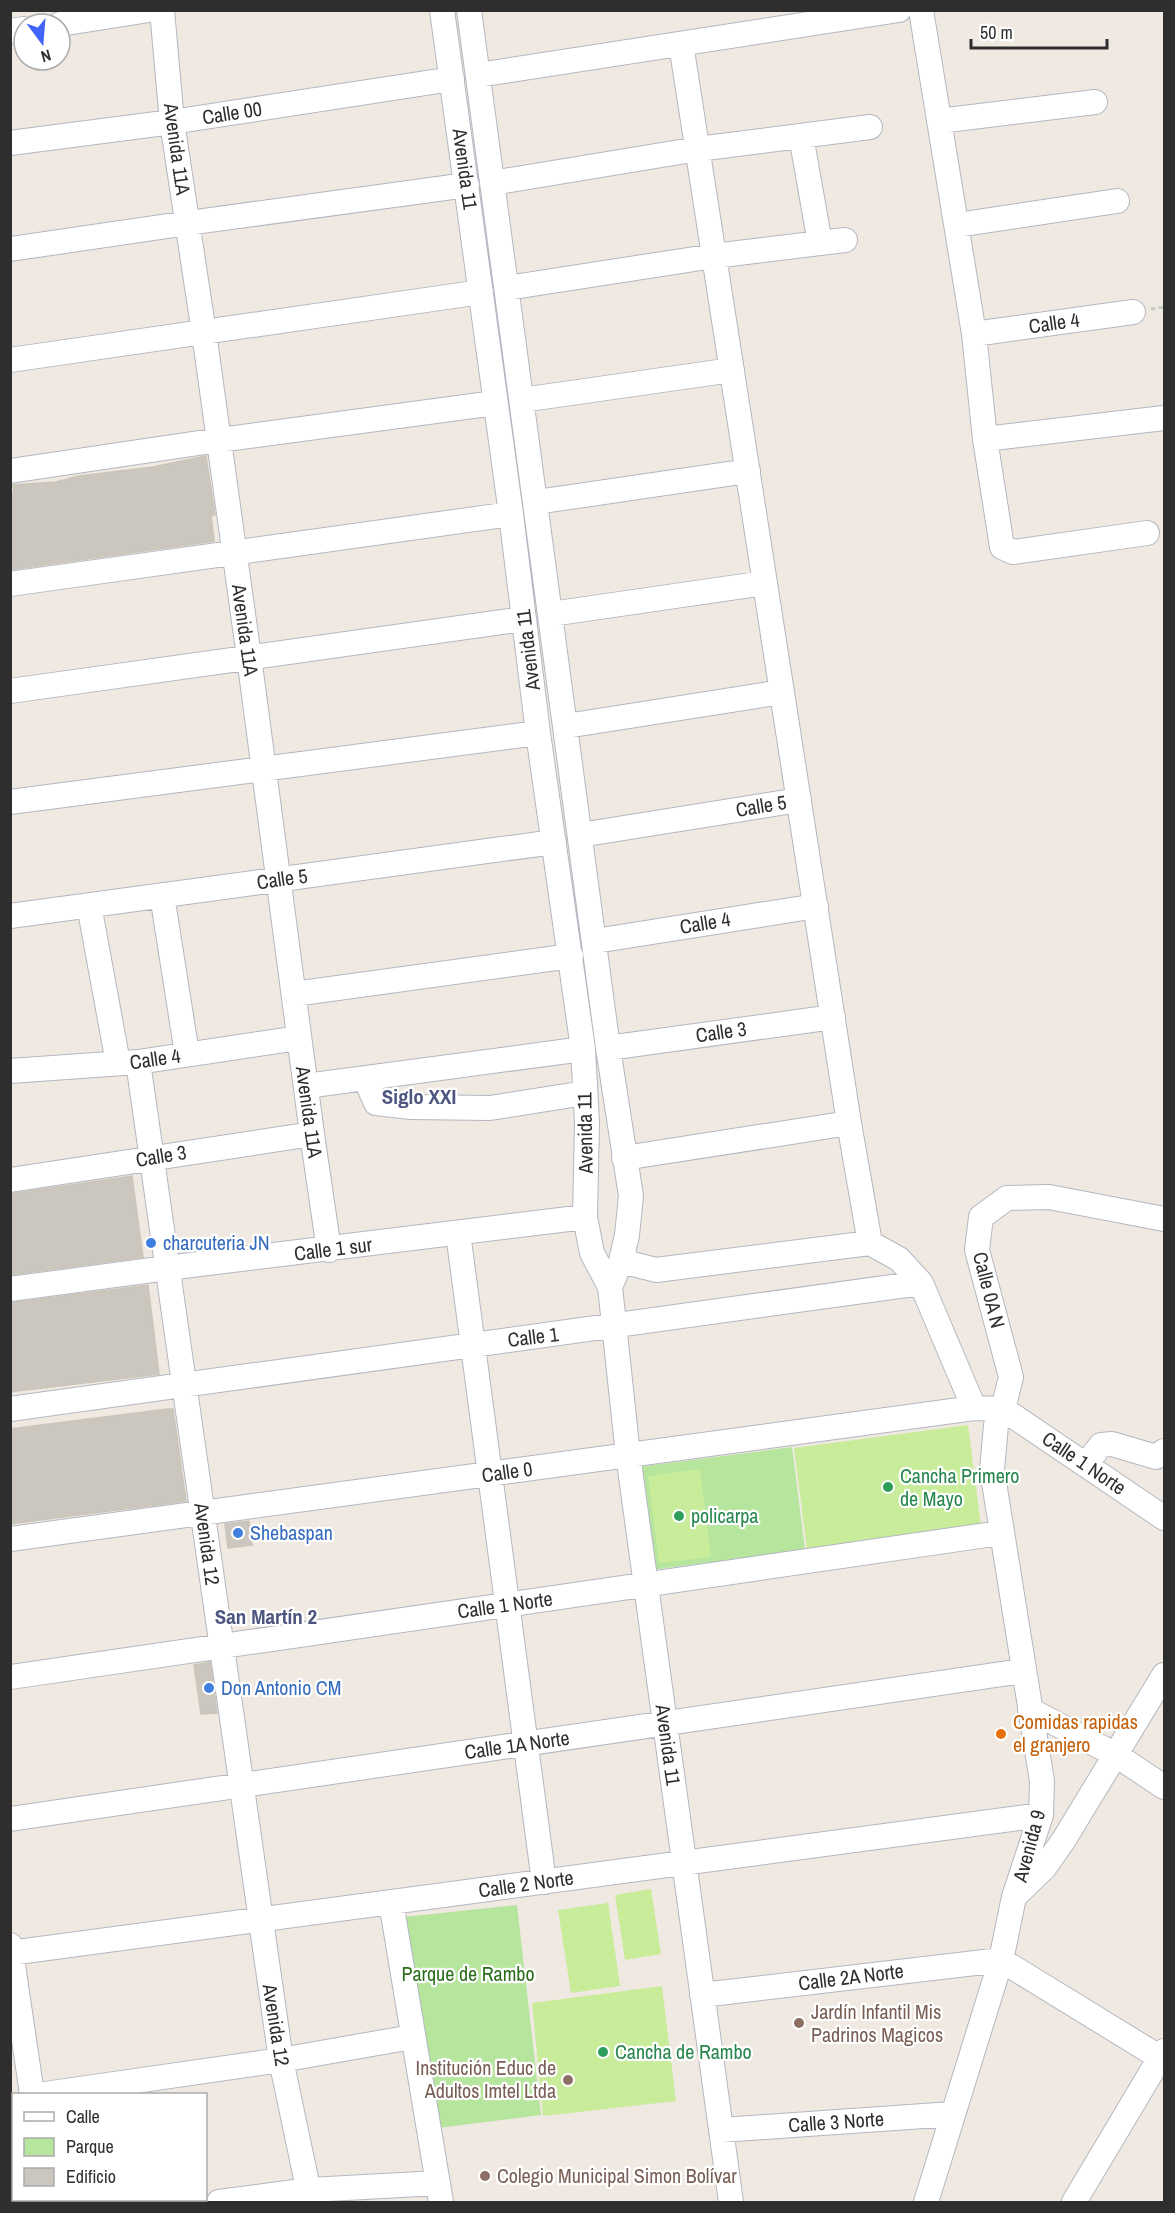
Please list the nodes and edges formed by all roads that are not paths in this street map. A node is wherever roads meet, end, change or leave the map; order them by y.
1 (149, 10) edge
2 (162, 10) edge
3 (442, 10) edge
4 (469, 10) edge
5 (921, 10) edge
6 (897, 11) edge
7 (72, 22) edge
8 (681, 44) junction
9 (478, 75) junction
10 (452, 79) junction
11 (1095, 102) dead end
12 (939, 121) junction
13 (172, 122) junction
14 (870, 127) dead end
15 (801, 136) junction
16 (10, 142) edge
17 (698, 149) junction
18 (492, 183) junction
19 (467, 185) junction
20 (1117, 201) dead end
21 (188, 223) junction
22 (957, 225) junction
23 (845, 240) dead end
24 (820, 243) junction
25 (10, 249) edge
26 (714, 256) junction
27 (507, 288) junction
28 (481, 292) junction
29 (1133, 312) dead end
30 (204, 333) junction
31 (974, 334) junction
32 (10, 360) edge
33 (732, 370) junction
34 (522, 400) junction
35 (495, 403) junction
36 (1164, 418) edge
37 (985, 439) junction
38 (219, 440) junction
39 (10, 471) edge
40 (748, 471) junction
41 (536, 502) junction
42 (511, 514) junction
43 (1147, 532) dead end
44 (233, 553) junction
45 (765, 583) junction
46 (10, 584) edge
47 (551, 614) junction
48 (525, 619) junction
49 (249, 657) junction
50 (10, 690) edge
51 (782, 692) junction
52 (566, 726) junction
53 (538, 733) junction
54 (264, 769) junction
55 (799, 800) junction
56 (10, 802) edge
57 (580, 835) junction
58 (554, 842) junction
59 (279, 880) junction
60 (162, 895) junction
61 (89, 905) junction
62 (816, 906) junction
63 (10, 916) edge
64 (595, 941) junction
65 (571, 956) junction
66 (294, 994) junction
67 (833, 1017) junction
68 (299, 1038) junction
69 (608, 1048) junction
70 (583, 1049) junction
71 (187, 1054) junction
72 (128, 1063) junction
73 (10, 1071) edge
74 (364, 1078) junction
75 (306, 1086) junction
76 (585, 1093) junction
77 (849, 1123) junction
78 (312, 1134) junction
79 (152, 1158) junction
80 (624, 1158) junction
81 (10, 1180) edge
82 (585, 1218) junction
83 (1164, 1219) edge
84 (459, 1233) junction
85 (870, 1243) junction
86 (329, 1250) junction
87 (621, 1261) junction
88 (167, 1268) junction
89 (921, 1283) junction
90 (610, 1287) junction
91 (10, 1289) edge
92 (615, 1327) junction
93 (474, 1345) junction
94 (184, 1385) junction
95 (974, 1408) junction
96 (10, 1409) edge
97 (1003, 1409) junction
98 (1164, 1451) edge
99 (628, 1455) junction
100 (1086, 1464) junction
101 (491, 1474) junction
102 (202, 1513) junction
103 (1164, 1518) edge
104 (1000, 1533) junction
105 (10, 1539) edge
106 (646, 1585) junction
107 (508, 1605) junction
108 (222, 1647) junction
109 (1023, 1671) junction
110 (1164, 1675) edge
111 (10, 1677) edge
112 (1030, 1710) junction
113 (665, 1724) junction
114 (526, 1744) junction
115 (1116, 1755) junction
116 (241, 1786) junction
117 (1164, 1787) edge
118 (1041, 1815) junction
119 (10, 1819) edge
120 (684, 1863) junction
121 (544, 1881) junction
122 (1014, 1897) junction
123 (391, 1902) junction
124 (261, 1919) junction
125 (11, 1950) edge
126 (1000, 1960) junction
127 (702, 1995) junction
128 (412, 2037) junction
129 (1163, 2056) edge
130 (281, 2060) junction
131 (32, 2093) edge
132 (52, 2093) edge
133 (952, 2114) junction
134 (721, 2130) junction
135 (440, 2193) edge
136 (310, 2196) edge
137 (929, 2201) edge
138 (219, 2202) edge
139 (731, 2202) edge
140 (1074, 2202) edge

1 - 7 street
2 - 13 street, Avenida 11A
3 - 10 street, Avenida 11
4 - 9 street, Avenida 11
5 - 12 street
6 - 8 street
8 - 9 street
8 - 17 street
9 - 18 street, Avenida 11
10 - 13 street, Calle 00
10 - 19 street, Avenida 11
11 - 12 street
12 - 22 street
13 - 16 street, Calle 00
13 - 21 street, Avenida 11A
14 - 15 street
15 - 17 street
15 - 24 street
17 - 18 street
17 - 26 street
18 - 27 street, Avenida 11
19 - 21 street
19 - 28 street, Avenida 11
20 - 22 street
21 - 25 street
21 - 30 street, Avenida 11A
22 - 31 street
23 - 24 street
24 - 26 street
26 - 27 street
26 - 33 street
27 - 34 street, Avenida 11
28 - 30 street
28 - 35 street, Avenida 11
29 - 31 street, Calle 4
30 - 32 street
30 - 38 street, Avenida 11A
31 - 37 street
33 - 34 street
33 - 40 street
34 - 41 street, Avenida 11
35 - 38 street
35 - 42 street, Avenida 11
36 - 37 street
37 - 43 street
38 - 39 street
38 - 44 street, Avenida 11A
40 - 41 street
40 - 45 street
41 - 47 street, Avenida 11
42 - 44 street
42 - 48 street, Avenida 11
44 - 46 street
44 - 49 street, Avenida 11A
45 - 47 street
45 - 51 street
47 - 52 street, Avenida 11
48 - 49 street
48 - 53 street, Avenida 11
49 - 50 street
49 - 54 street, Avenida 11A
51 - 52 street
51 - 55 street
52 - 57 street, Avenida 11
53 - 54 street
53 - 58 street, Avenida 11
54 - 56 street
54 - 59 street, Avenida 11A
55 - 57 street, Calle 5
55 - 62 street
57 - 64 street, Avenida 11
58 - 59 street, Calle 5
58 - 65 street, Avenida 11
59 - 60 street, Calle 5
59 - 66 street, Avenida 11A
60 - 61 street, Calle 5
60 - 71 street
61 - 63 street, Calle 5
61 - 72 street, Avenida 12
62 - 64 street, Calle 4
62 - 67 street
64 - 69 street, Avenida 11
65 - 66 street
65 - 70 street, Avenida 11
66 - 68 street, Avenida 11A
67 - 69 street, Calle 3
67 - 77 street
68 - 71 street, Calle 4
68 - 75 street, Avenida 11A
69 - 80 street, Avenida 11
70 - 74 street
70 - 76 street, Avenida 11
71 - 72 street, Calle 4
72 - 73 street, Calle 4
72 - 79 street, Avenida 12
74 - 75 street
74 - 76 street
75 - 78 street, Avenida 11A
76 - 82 street, Avenida 11
77 - 80 street
77 - 85 street
78 - 79 street, Calle 3
78 - 86 street, Avenida 11A
79 - 81 street, Calle 3
79 - 88 street, Avenida 12
80 - 87 street, Avenida 11
82 - 84 street, Calle 1 sur
82 - 90 street, Avenida 11
83 - 97 street, Calle 0A N
84 - 86 street, Calle 1 sur
84 - 93 street
85 - 87 street
85 - 89 street
86 - 88 street, Calle 1 sur
87 - 90 street, Avenida 11
88 - 91 street, Calle 1 sur
88 - 94 street, Avenida 12
89 - 92 street, Calle 1
89 - 95 street
90 - 92 street, Avenida 11
92 - 93 street, Calle 1
92 - 99 street, Avenida 11
93 - 94 street, Calle 1
93 - 101 street
94 - 96 street, Calle 1
94 - 102 street, Avenida 12
95 - 97 street, Calle 0
95 - 99 street, Calle 0
97 - 100 street, Calle 1 Norte
97 - 104 street, Avenida 9
98 - 100 street
99 - 101 street, Calle 0
99 - 106 street, Avenida 11
100 - 103 street, Calle 1 Norte
101 - 102 street, Calle 0
101 - 107 street
102 - 105 street, Calle 0
102 - 108 street, Avenida 12
104 - 106 street, Calle 1 Norte
104 - 109 street, Avenida 9
106 - 107 street, Calle 1 Norte
106 - 113 street, Avenida 11
107 - 108 street, Calle 1 Norte
107 - 114 street
108 - 111 street, Calle 1 Norte
108 - 116 street, Avenida 12
109 - 112 street, Avenida 9
109 - 113 street, Calle 1A Norte
110 - 115 street
112 - 115 street
112 - 118 street, Avenida 9
113 - 114 street, Calle 1A Norte
113 - 120 street, Avenida 11
114 - 116 street, Calle 1A Norte
114 - 121 street
115 - 117 street
115 - 122 street
116 - 119 street, Calle 1A Norte
116 - 124 street, Avenida 12
118 - 120 street, Calle 2 Norte
118 - 122 street, Avenida 9
120 - 121 street, Calle 2 Norte
120 - 127 street, Avenida 11
121 - 123 street, Calle 2 Norte
122 - 126 street, Avenida 9
123 - 124 street, Calle 2 Norte
123 - 128 street
124 - 125 street, Calle 2 Norte
124 - 130 street, Avenida 12
125 - 131 street
126 - 127 street, Calle 2A Norte
126 - 129 street
126 - 133 street, Avenida 9
127 - 134 street, Avenida 11
128 - 130 street
128 - 135 street
129 - 140 street
130 - 132 street
130 - 136 street, Avenida 12
133 - 134 street, Calle 3 Norte
133 - 137 street, Avenida 9
134 - 139 street, Avenida 11
135 - 136 street
136 - 138 street

